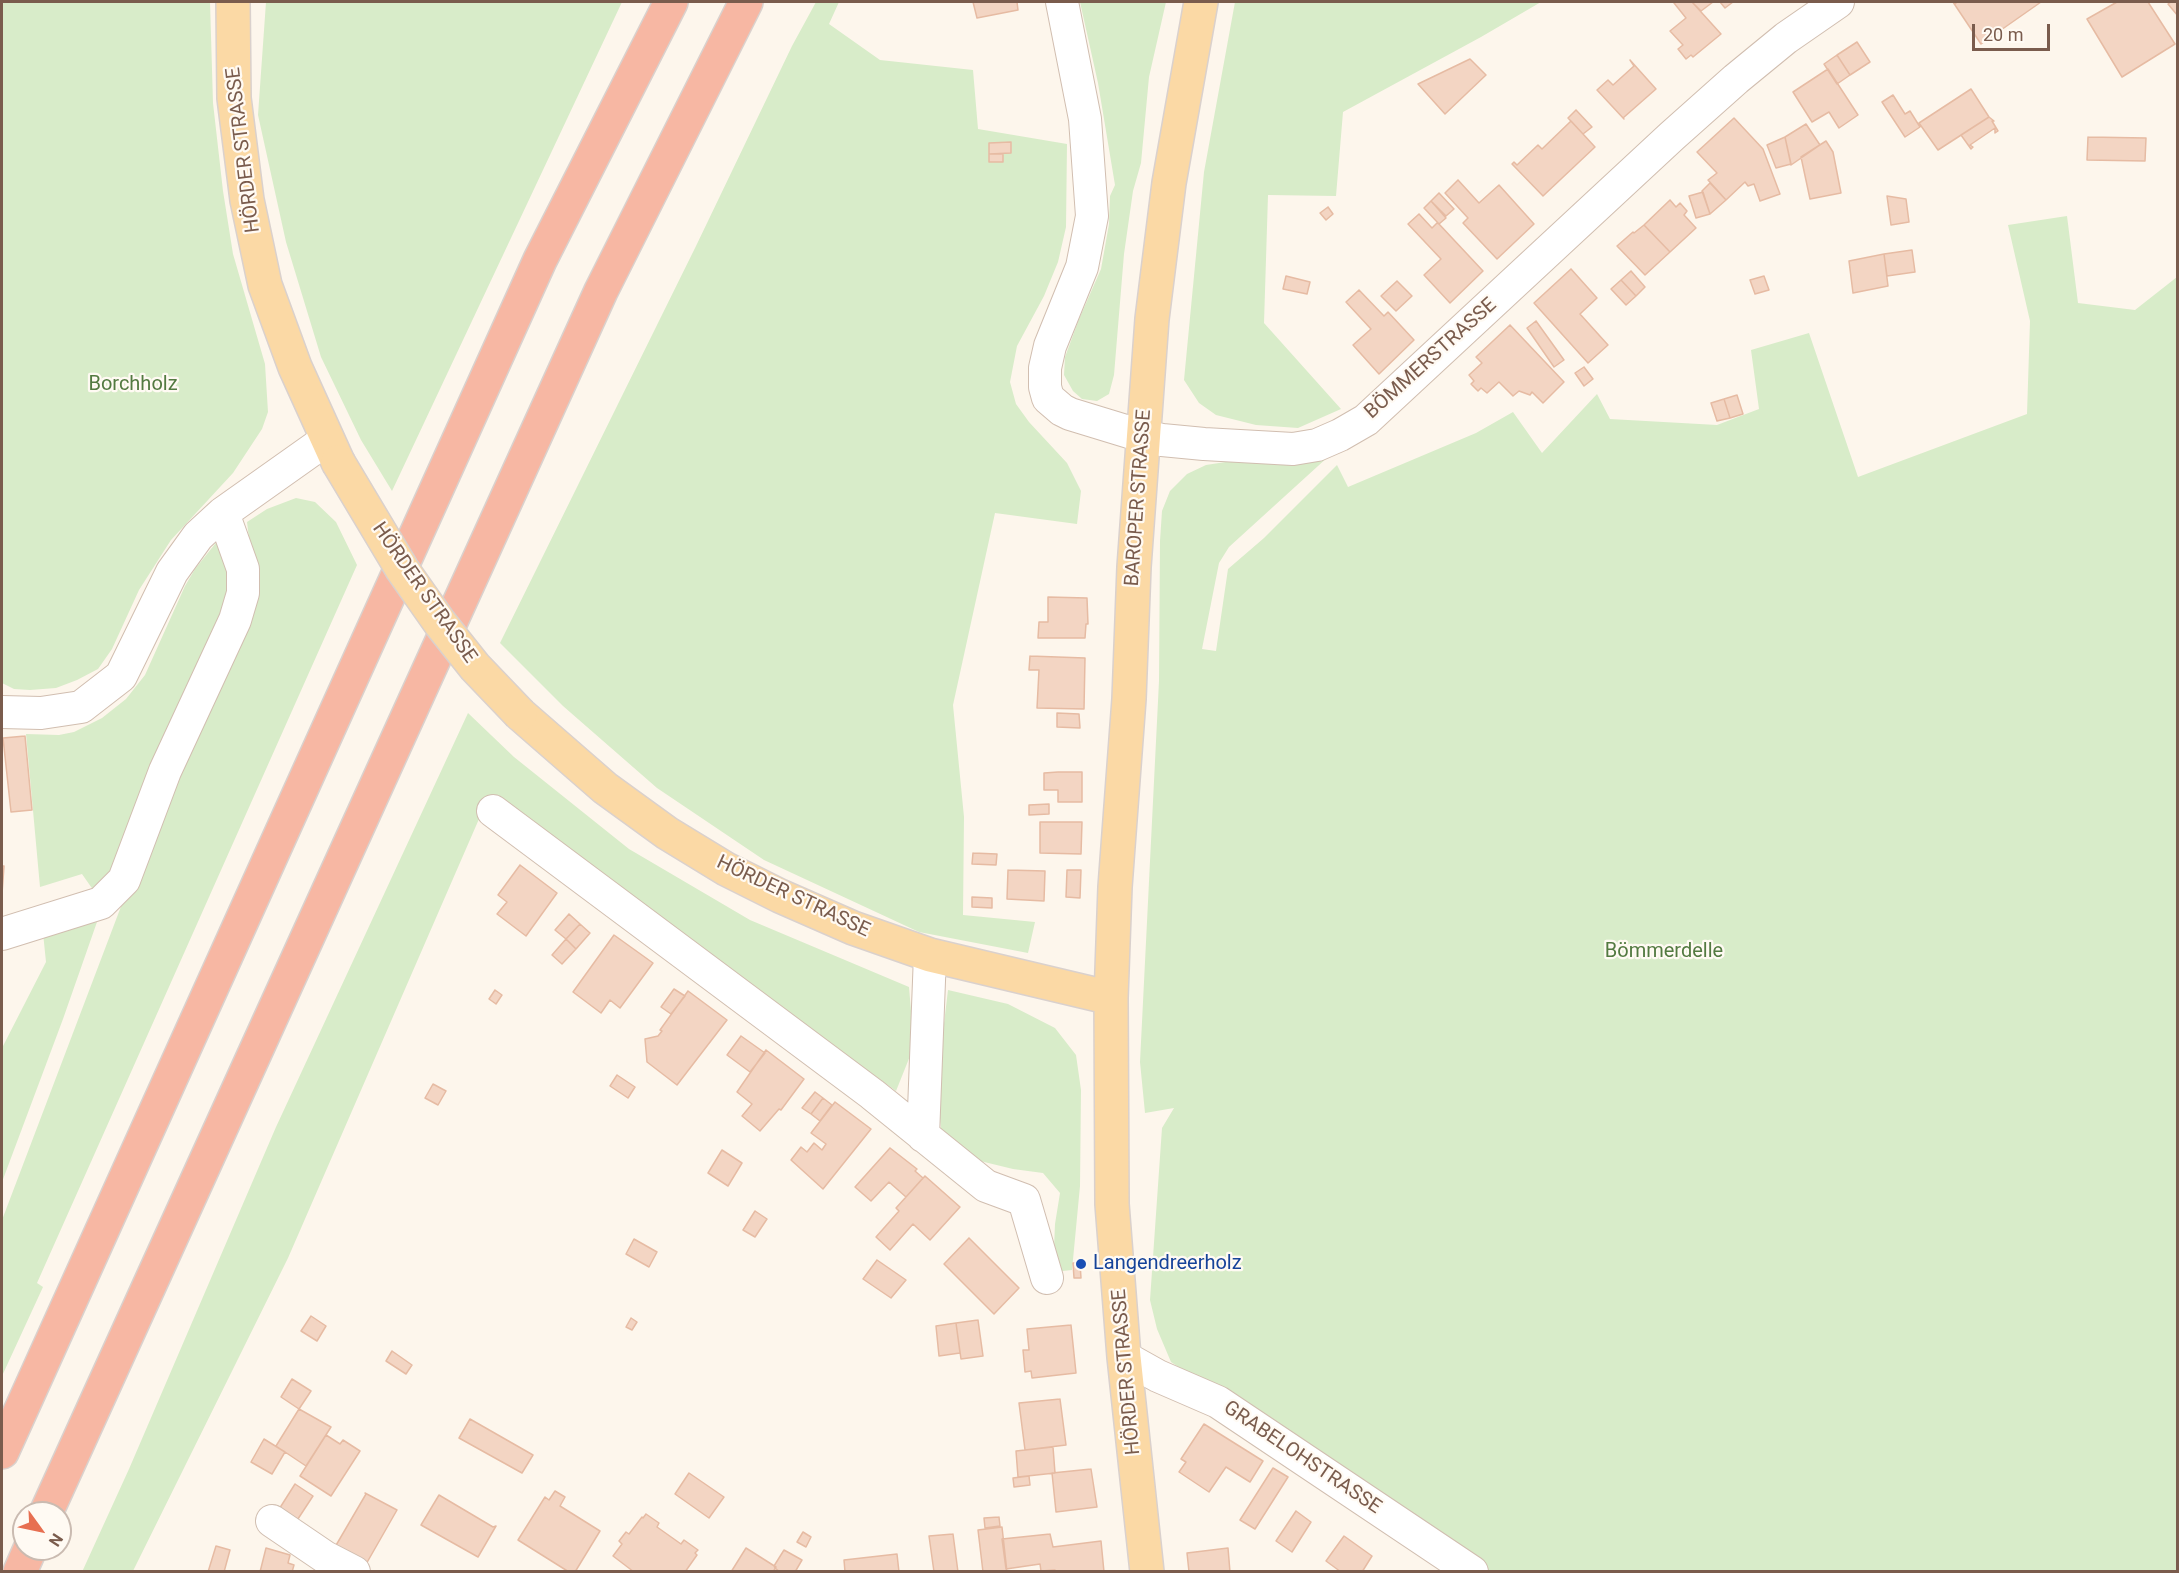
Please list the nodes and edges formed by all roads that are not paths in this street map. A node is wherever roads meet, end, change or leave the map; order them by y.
1 (233, 2) edge
2 (671, 2) edge
3 (746, 2) edge
4 (1062, 2) edge
5 (1201, 2) edge
6 (1838, 2) edge
7 (1142, 436) junction
8 (332, 451) junction
9 (223, 513) junction
10 (2, 712) edge
11 (493, 811) dead end
12 (2, 934) edge
13 (930, 956) junction
14 (1111, 998) junction
15 (923, 1136) junction
16 (1047, 1278) dead end
17 (1124, 1357) junction
18 (2, 1452) edge
19 (51, 1501) edge
20 (272, 1521) dead end
21 (354, 1572) edge
22 (1147, 1572) edge
23 (1472, 1572) edge

1 - 8 main road, HÖRDER STRASSE
2 - 18 highway
3 - 19 highway
4 - 7 street, BÖMMERSTRASSE
5 - 7 main road, BAROPER STRASSE
6 - 7 street, BÖMMERSTRASSE
7 - 14 main road, BAROPER STRASSE
8 - 9 street
8 - 13 main road, HÖRDER STRASSE, bridge
9 - 10 street
9 - 12 street
11 - 15 street
13 - 14 main road, HÖRDER STRASSE
13 - 15 street
14 - 17 main road, HÖRDER STRASSE
15 - 16 street
17 - 22 main road, HÖRDER STRASSE
17 - 23 street, GRABELOHSTRASSE
20 - 21 street

